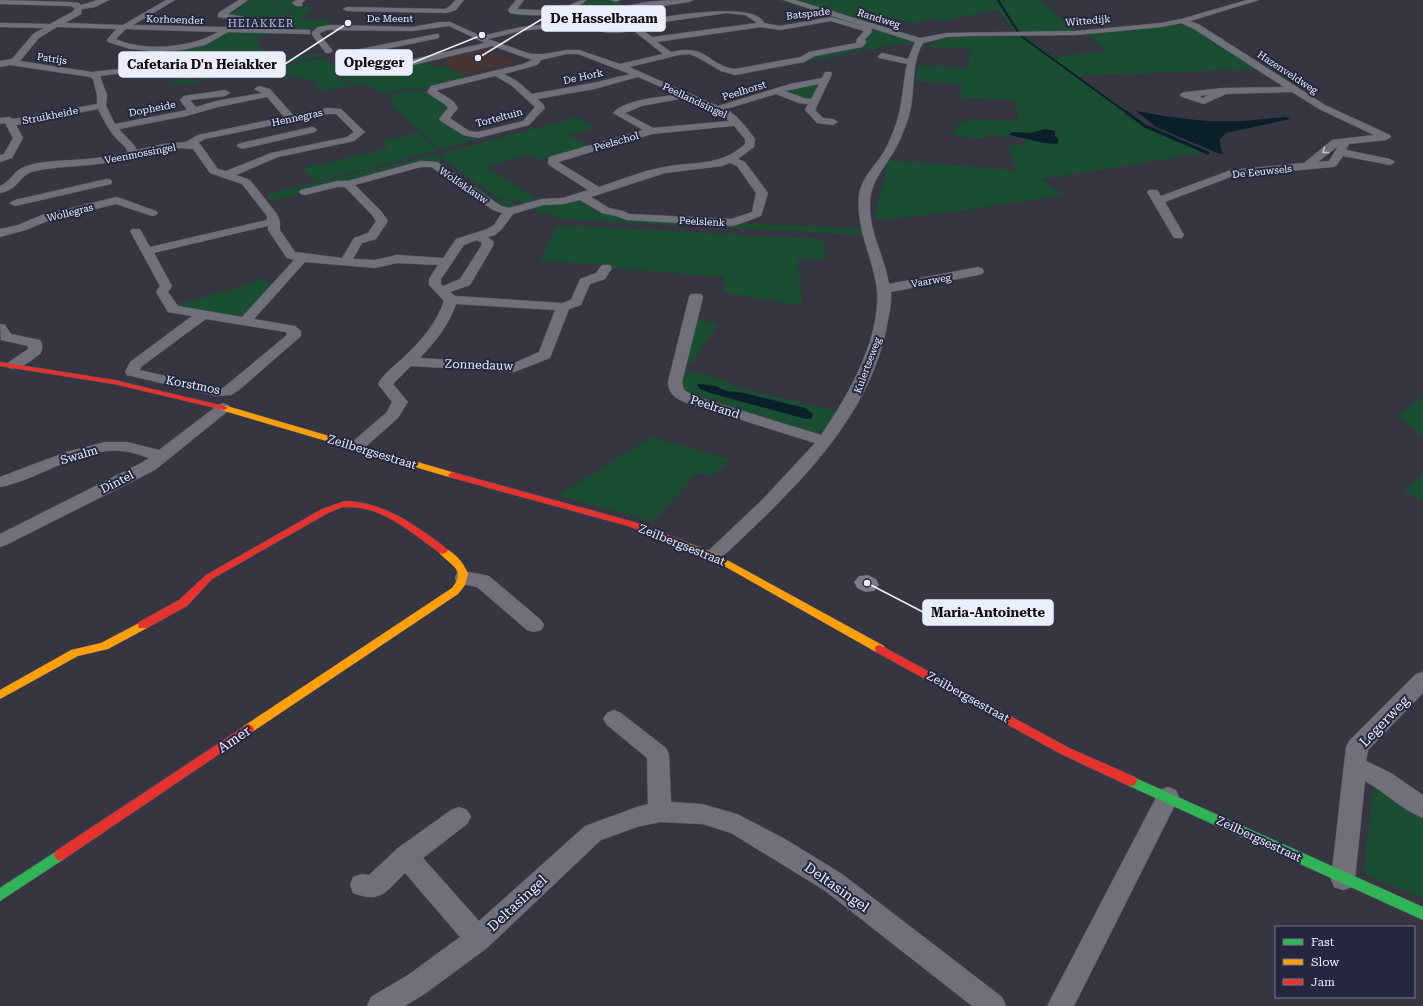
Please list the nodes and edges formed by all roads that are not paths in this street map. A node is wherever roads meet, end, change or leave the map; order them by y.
1 (105, 0) edge
2 (171, 0) edge
3 (244, 0) edge
4 (364, 0) edge
5 (378, 0) edge
6 (460, 0) edge
7 (520, 0) edge
8 (582, 0) edge
9 (690, 0) edge
10 (787, 0) edge
11 (1255, 0) edge
12 (22, 1) edge
13 (0, 2) edge
14 (729, 3) dead end
15 (79, 8) junction
16 (367, 10) junction
17 (513, 11) junction
18 (735, 12) junction
19 (339, 17) junction
20 (504, 18) dead end
21 (1182, 21) junction
22 (0, 25) edge
23 (761, 25) junction
24 (52, 26) junction
25 (639, 26) junction
26 (123, 27) junction
27 (775, 28) junction
28 (226, 30) junction
29 (463, 30) junction
30 (307, 32) dead end
31 (705, 33) junction
32 (480, 38) junction
33 (651, 40) junction
34 (920, 41) junction
35 (493, 44) junction
36 (379, 48) junction
37 (160, 49) junction
38 (329, 51) dead end
39 (350, 54) dead end
40 (669, 55) junction
41 (882, 56) dead end
42 (538, 58) junction
43 (10, 62) junction
44 (912, 62) junction
45 (0, 64) edge
46 (619, 67) junction
47 (820, 69) dead end
48 (496, 73) junction
49 (639, 74) junction
50 (92, 75) junction
51 (824, 80) junction
52 (1294, 89) junction
53 (777, 91) junction
54 (1224, 91) dead end
55 (269, 94) junction
56 (685, 95) junction
57 (531, 97) junction
58 (814, 102) junction
59 (101, 106) junction
60 (717, 109) junction
61 (195, 110) junction
62 (291, 118) junction
63 (5, 122) edge
64 (737, 122) junction
65 (833, 122) dead end
66 (112, 127) junction
67 (312, 130) dead end
68 (651, 131) junction
69 (1386, 137) joint
70 (263, 141) junction
71 (1345, 141) junction
72 (189, 144) junction
73 (242, 146) dead end
74 (1340, 152) junction
75 (134, 154) junction
76 (275, 155) junction
77 (0, 159) edge
78 (105, 160) junction
79 (730, 160) junction
80 (1390, 162) dead end
81 (1307, 166) junction
82 (226, 175) junction
83 (107, 182) junction
84 (348, 184) junction
85 (0, 190) edge
86 (598, 191) junction
87 (305, 192) dead end
88 (582, 196) junction
89 (118, 200) junction
90 (15, 203) dead end
91 (509, 212) junction
92 (152, 213) dead end
93 (274, 222) junction
94 (136, 231) dead end
95 (0, 233) edge
96 (1178, 235) dead end
97 (479, 236) junction
98 (147, 251) junction
99 (302, 258) junction
100 (345, 262) junction
101 (446, 262) junction
102 (606, 268) dead end
103 (978, 272) dead end
104 (883, 287) junction
105 (446, 296) junction
106 (696, 297) dead end
107 (563, 307) junction
108 (202, 315) junction
109 (245, 321) junction
110 (0, 328) edge
111 (407, 361) junction
112 (0, 364) edge
113 (14, 365) junction
114 (223, 408) junction
115 (825, 441) junction
116 (357, 446) junction
117 (161, 456) junction
118 (0, 482) edge
119 (0, 541) edge
120 (713, 556) junction
121 (464, 578) junction
122 (534, 625) dead end
123 (1423, 680) edge
124 (0, 695) edge
125 (614, 719) dead end
126 (1355, 766) junction
127 (1168, 798) junction
128 (1423, 808) edge
129 (660, 812) junction
130 (459, 817) dead end
131 (406, 856) junction
132 (1343, 879) junction
133 (362, 885) dead end
134 (0, 895) edge
135 (1423, 914) edge
136 (478, 939) junction
137 (380, 1006) edge
138 (993, 1006) edge
139 (1060, 1006) edge

1 - 15 street
2 - 26 street, Korhoender
3 - 28 street, Korhoender
4 - 19 street
5 - 16 street
6 - 16 street
7 - 17 street
8 - 17 street
9 - 25 street
10 - 34 street, Randweg
11 - 21 street, Wittedijk
12 - 13 street
12 - 15 street
14 - 18 street
15 - 24 street
16 - 19 street
17 - 20 street
18 - 23 street, Batspade
18 - 25 street, Batspade
19 - 29 street, De Meent
19 - 38 street
21 - 34 street, Wittedijk
21 - 52 street, Hazenveldweg
22 - 24 street, Korhoender
23 - 27 street, Batspade
23 - 31 street
24 - 26 street, Korhoender
24 - 43 street
25 - 32 street, Batspade
25 - 33 street
26 - 28 street, Korhoender
26 - 37 street, Korhoender
27 - 31 street
27 - 40 street, Batspade
28 - 30 street, Korhoender
28 - 37 street, Korhoender
29 - 32 street, Peellandsingel
29 - 36 street
31 - 33 street
32 - 35 street, Peellandsingel
33 - 40 street
34 - 44 street, Kulertseweg
35 - 36 street
35 - 42 street, Peellandsingel
36 - 39 street
37 - 50 street, Patrijs
40 - 46 street
41 - 44 street
42 - 46 street, Peellandsingel
42 - 48 street, Torteltuin
43 - 45 street
43 - 50 street, Patrijs
44 - 104 street, Kulertseweg
46 - 49 street, Peellandsingel
47 - 51 street
48 - 57 street, Torteltuin
48 - 57 street, Torteltuin
49 - 56 street, Peellandsingel
49 - 57 street, De Hork
50 - 59 street
51 - 53 street, Peelhorst
51 - 58 street
52 - 54 street
52 - 69 street, Hazenveldweg
53 - 58 street, Peelhorst
53 - 60 street, Peelhorst
55 - 61 street, Dopheide
55 - 61 street, Dopheide
55 - 62 street
56 - 60 street, Peellandsingel
56 - 68 street
58 - 65 street
59 - 63 street, Struikheide
59 - 66 street
60 - 64 street, Peellandsingel
61 - 66 street, Dopheide
62 - 72 street, Hennegras
62 - 76 street, Hennegras
63 - 77 street
64 - 68 street, Peelschol
64 - 79 street, Peellandsingel
66 - 75 street
67 - 70 street, Hennegras
68 - 86 street, Peelschol
69 - 71 street, De Eeuwsels
70 - 73 street, Hennegras
70 - 76 street, Hennegras
71 - 74 street, De Eeuwsels
71 -> 81 street, De Eeuwsels
72 - 75 street, Veenmossingel
72 - 82 street, Veenmossingel
74 - 80 street
74 - 81 street, De Eeuwsels
75 - 78 street, Veenmossingel
76 - 82 street, Hennegras
78 - 83 street
78 - 85 street, Veenmossingel
79 - 86 street, Peellandsingel
79 - 88 street, Peelslenk
81 - 96 street, De Eeuwsels
82 - 93 street, Veenmossingel
83 - 89 street
83 - 90 street, Wollegras
84 - 87 street, Wolfsklauw
84 - 91 street, Wolfsklauw
84 - 100 street
86 - 88 street, Peellandsingel
88 - 91 street, Peellandsingel
89 - 92 street
89 - 95 street, Wollegras
91 - 97 street
93 - 98 street
93 - 99 street, Veenmossingel
94 - 98 street, Korstmos
97 - 101 street
97 - 105 street
98 - 108 street, Korstmos
99 - 100 street, Veenmossingel
99 - 109 street
100 - 101 street, Veenmossingel
101 - 105 street
102 - 107 street
103 - 104 street, Vaarweg
104 - 115 street, Kulertseweg
105 - 107 street
105 - 111 street
106 - 115 street, Peelrand
107 - 111 street, Zonnedauw
108 - 109 street, Korstmos
108 - 109 street, Korstmos
110 - 113 street
111 - 116 street
112 - 113 street, Zeilbergsestraat
113 - 114 street, Zeilbergsestraat
114 - 116 street, Zeilbergsestraat
114 - 117 street, Dintel
115 - 120 street, Kulertseweg
116 - 120 street, Zeilbergsestraat
117 - 118 street, Swalm
117 - 119 street, Dintel
120 - 127 street, Zeilbergsestraat
121 - 122 street
121 - 124 street
121 - 134 street, Amer
123 - 126 street, Legerweg
125 - 129 street
126 - 128 street
126 - 132 street
127 - 132 street, Zeilbergsestraat
127 - 139 street
129 - 136 street, Deltasingel
129 - 138 street, Deltasingel
130 - 131 street
131 - 133 street
131 - 136 street, Deltasingel
132 - 135 street, Zeilbergsestraat
136 - 137 street, Deltasingel

